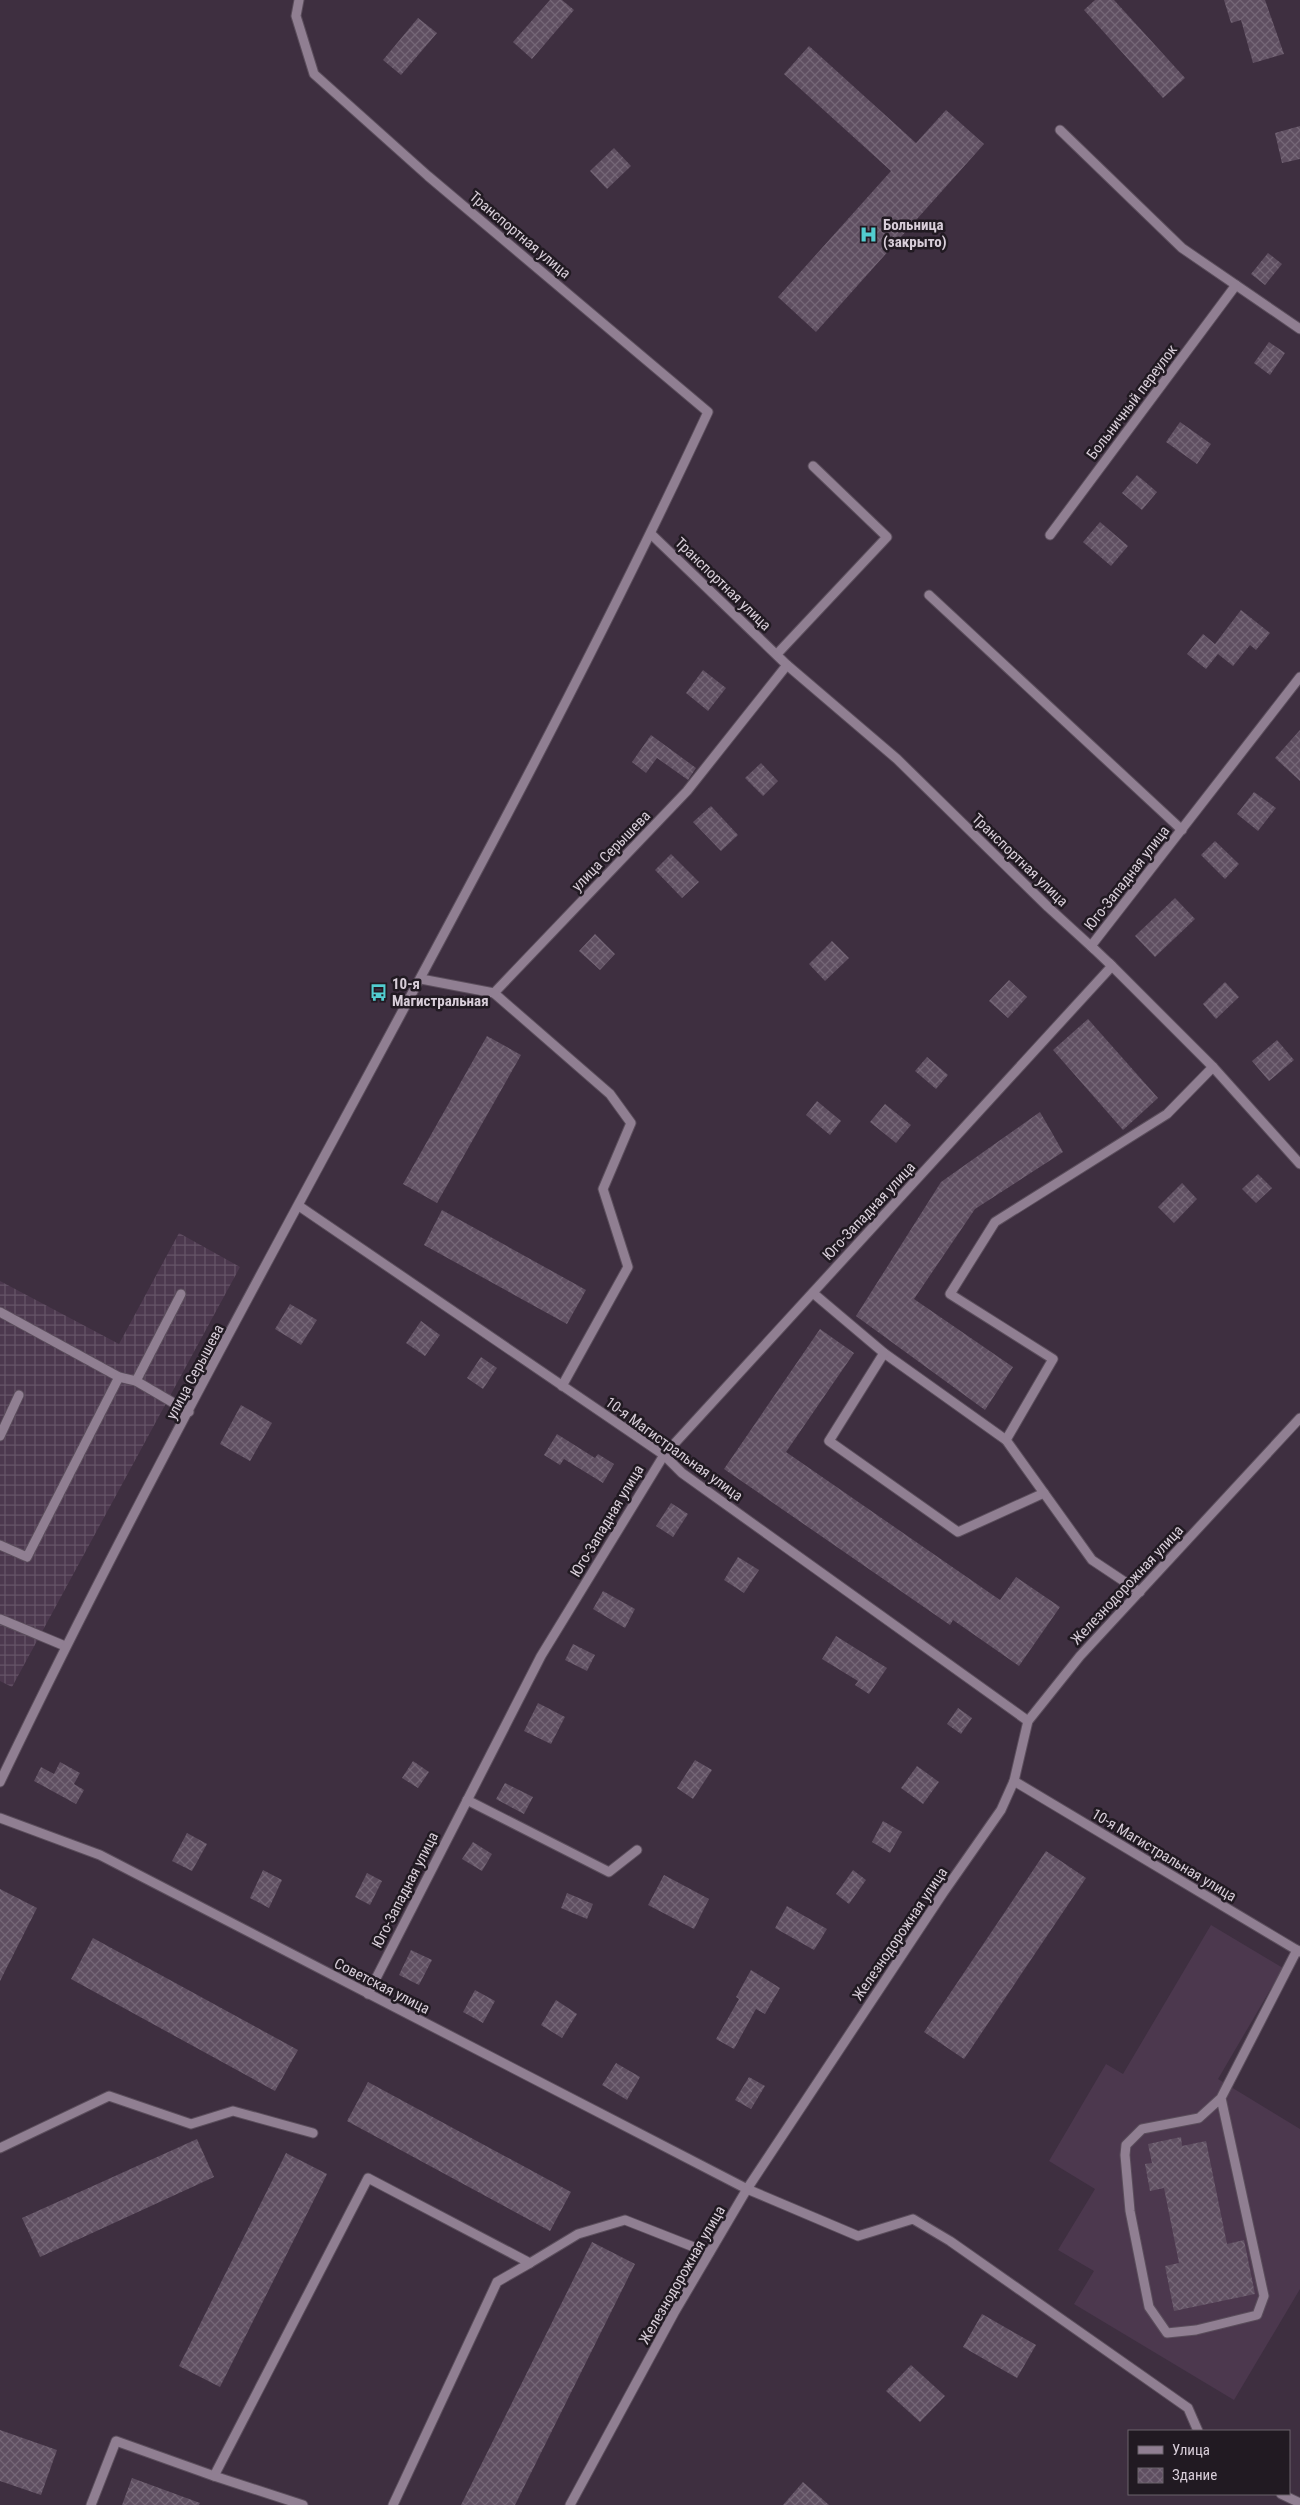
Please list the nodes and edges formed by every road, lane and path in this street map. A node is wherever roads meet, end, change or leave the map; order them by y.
1 (299, 0) edge
2 (1060, 130) dead end
3 (1236, 285) junction
4 (1300, 329) edge
5 (813, 466) dead end
6 (651, 534) junction
7 (1050, 535) dead end
8 (929, 595) dead end
9 (776, 654) junction
10 (787, 665) junction
11 (1300, 677) edge
12 (1182, 830) junction
13 (1090, 946) junction
14 (1112, 966) junction
15 (421, 979) junction
16 (494, 993) junction
17 (1213, 1067) junction
18 (1300, 1164) edge
19 (299, 1206) junction
20 (814, 1293) junction
21 (182, 1294) dead end
22 (2, 1315) edge
23 (884, 1353) junction
24 (119, 1377) junction
25 (136, 1381) junction
26 (562, 1386) junction
27 (19, 1395) dead end
28 (189, 1412) junction
29 (1300, 1418) edge
30 (0, 1436) edge
31 (1006, 1440) junction
32 (664, 1455) junction
33 (1044, 1493) junction
34 (0, 1546) edge
35 (1140, 1592) junction
36 (0, 1619) edge
37 (65, 1646) junction
38 (1028, 1721) junction
39 (1014, 1781) junction
40 (0, 1782) edge
41 (467, 1800) junction
42 (0, 1818) edge
43 (637, 1850) dead end
44 (1299, 1951) edge
45 (368, 1994) junction
46 (1221, 2098) junction
47 (313, 2133) dead end
48 (0, 2148) edge
49 (747, 2189) junction
50 (709, 2253) junction
51 (530, 2263) junction
52 (1198, 2430) edge
53 (214, 2476) junction
54 (1282, 2495) edge
55 (1300, 2503) edge
56 (91, 2505) edge
57 (303, 2505) edge
58 (393, 2505) edge
59 (570, 2505) edge

1 - 6 street, Транспортная улица
2 - 3 street
3 - 4 street
3 - 7 street, Больничный переулок
5 - 9 street
6 - 9 street, Транспортная улица
6 - 15 street, улица Серышева
8 - 12 street
9 - 10 street, Транспортная улица
10 - 13 street, Транспортная улица
10 - 16 street, улица Серышева
11 - 12 street, Юго-Западная улица
12 - 13 street, Юго-Западная улица
13 - 14 street, Транспортная улица
14 - 17 street, Транспортная улица
14 - 20 street, Юго-Западная улица
15 - 16 street
15 - 19 street, улица Серышева
16 - 26 street
17 - 18 street, Транспортная улица
17 - 31 street
19 - 26 street, 10-я Магистральная улица
19 - 28 street, улица Серышева
20 - 23 street
20 - 32 street, Юго-Западная улица
21 - 25 street
22 - 24 street
23 - 31 street
23 - 33 street
24 - 25 street
24 - 34 street
25 - 28 street
26 - 32 street, 10-я Магистральная улица
27 - 30 street
28 - 37 street, улица Серышева
29 - 35 street, Железнодорожная улица
31 - 33 street
32 - 38 street, 10-я Магистральная улица
32 - 41 street, Юго-Западная улица
33 - 35 street
35 - 38 street, Железнодорожная улица
36 - 37 street
37 - 40 street, улица Серышева
38 - 39 street, Железнодорожная улица
39 - 44 street, 10-я Магистральная улица
39 - 49 street, Железнодорожная улица
41 - 43 street
41 - 45 street, Юго-Западная улица
42 - 45 street, Советская улица
44 - 46 street
45 - 49 street, Советская улица
46 - 46 street
47 - 48 street
49 - 50 street, Железнодорожная улица
49 - 52 street, Советская улица
50 - 51 street
50 - 59 street, Железнодорожная улица
51 - 53 street
51 - 58 street
53 - 56 street
53 - 57 street
54 - 55 street

